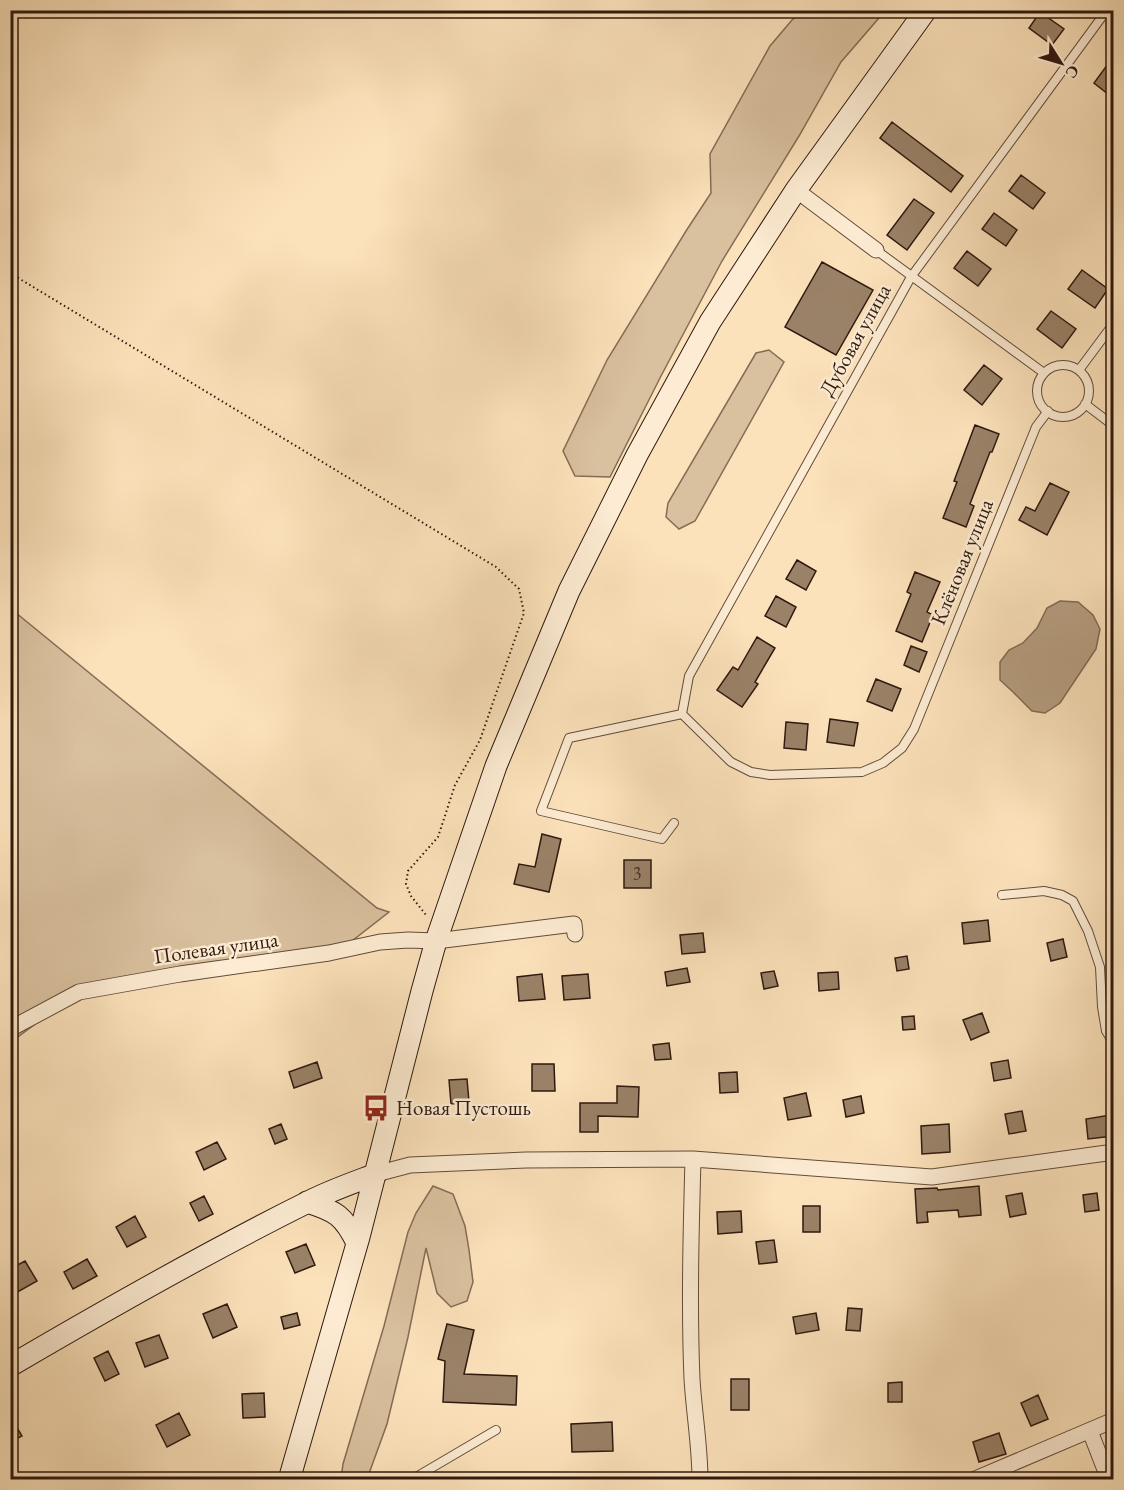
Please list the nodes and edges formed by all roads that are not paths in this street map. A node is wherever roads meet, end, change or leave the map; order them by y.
1 (926, 10) edge
2 (1107, 10) edge
3 (796, 190) junction
4 (876, 250) joint
5 (911, 277) junction
6 (1113, 323) edge
7 (1079, 370) junction
8 (1044, 373) junction
9 (1085, 404) junction
10 (1048, 411) junction
11 (1113, 426) edge
12 (682, 714) junction
13 (674, 823) dead end
14 (1002, 895) dead end
15 (574, 934) dead end
16 (437, 936) junction
17 (10, 1029) edge
18 (1113, 1044) edge
19 (1113, 1152) edge
20 (693, 1159) junction
21 (376, 1174) junction
22 (308, 1202) junction
23 (357, 1243) junction
24 (10, 1366) edge
25 (1113, 1420) edge
26 (496, 1430) dead end
27 (1090, 1431) junction
28 (289, 1479) edge
29 (411, 1479) edge
30 (700, 1479) edge
31 (975, 1479) edge
32 (1109, 1479) edge

1 - 3 street
2 - 5 lane, Дубовая улица
3 - 4 street
3 - 16 street
4 - 5 lane
5 - 8 lane
5 - 12 lane, Дубовая улица
6 - 7 lane
7 - 8 lane
7 - 9 lane
8 - 10 lane
9 - 10 lane
9 - 11 lane
10 - 12 lane, Клёновая улица
12 - 13 lane
14 - 18 lane
15 - 16 street, Полевая улица
16 - 17 street, Полевая улица
16 - 21 street
19 - 20 street
20 - 21 street
20 - 30 street
21 - 22 street
21 - 23 street
22 - 23 street
22 - 24 street
23 - 28 street
25 - 27 street
26 - 29 lane
27 - 31 street
27 - 32 street

